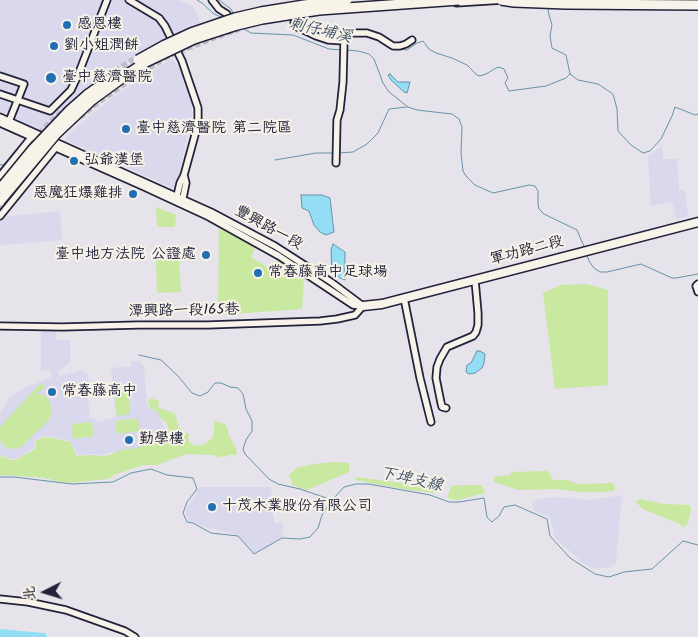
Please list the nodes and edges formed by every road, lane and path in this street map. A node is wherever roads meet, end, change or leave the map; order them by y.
1 (108, 0) edge
2 (129, 0) edge
3 (212, 0) edge
4 (314, 0) edge
5 (347, 0) edge
6 (459, 0) edge
7 (500, 0) edge
8 (525, 0) edge
9 (543, 0) edge
10 (698, 4) edge
11 (227, 14) dead end
12 (238, 14) dead end
13 (260, 22) dead end
14 (294, 22) dead end
15 (412, 40) dead end
16 (344, 47) junction
17 (0, 76) edge
18 (0, 94) edge
19 (17, 100) junction
20 (0, 117) edge
21 (0, 123) edge
22 (8, 124) junction
23 (33, 134) junction
24 (57, 146) junction
25 (336, 163) dead end
26 (0, 176) edge
27 (0, 189) edge
28 (0, 201) edge
29 (179, 201) junction
30 (0, 216) edge
31 (698, 222) edge
32 (475, 280) junction
33 (698, 284) edge
34 (698, 292) edge
35 (404, 298) junction
36 (363, 306) junction
37 (0, 326) edge
38 (446, 408) dead end
39 (432, 422) dead end
40 (0, 599) edge
41 (135, 637) edge

1 - 19 street
2 - 29 street
3 - 11 street
4 - 12 street
5 - 27 highway, bridge
6 - 28 highway, bridge
7 - 8 street
7 - 10 highway, bridge
7 - 13 street
9 - 10 street
14 - 16 street
15 - 16 street
16 - 25 street
17 - 19 street
18 - 19 street
19 - 22 street
20 - 22 street, 豐興路一段
21 - 22 street, 豐興路一段
22 - 23 street, 豐興路一段
23 - 24 street, 豐興路一段
23 - 26 street
24 - 29 street, 豐興路一段
24 - 30 street
29 - 36 street, 豐興路一段
31 - 32 main road, 軍功路二段
32 - 35 main road, 軍功路二段
32 - 38 street
33 - 34 street
35 - 36 main road, 軍功路二段
35 - 39 street
36 - 37 street, 潭興路一段165巷
40 - 41 street

